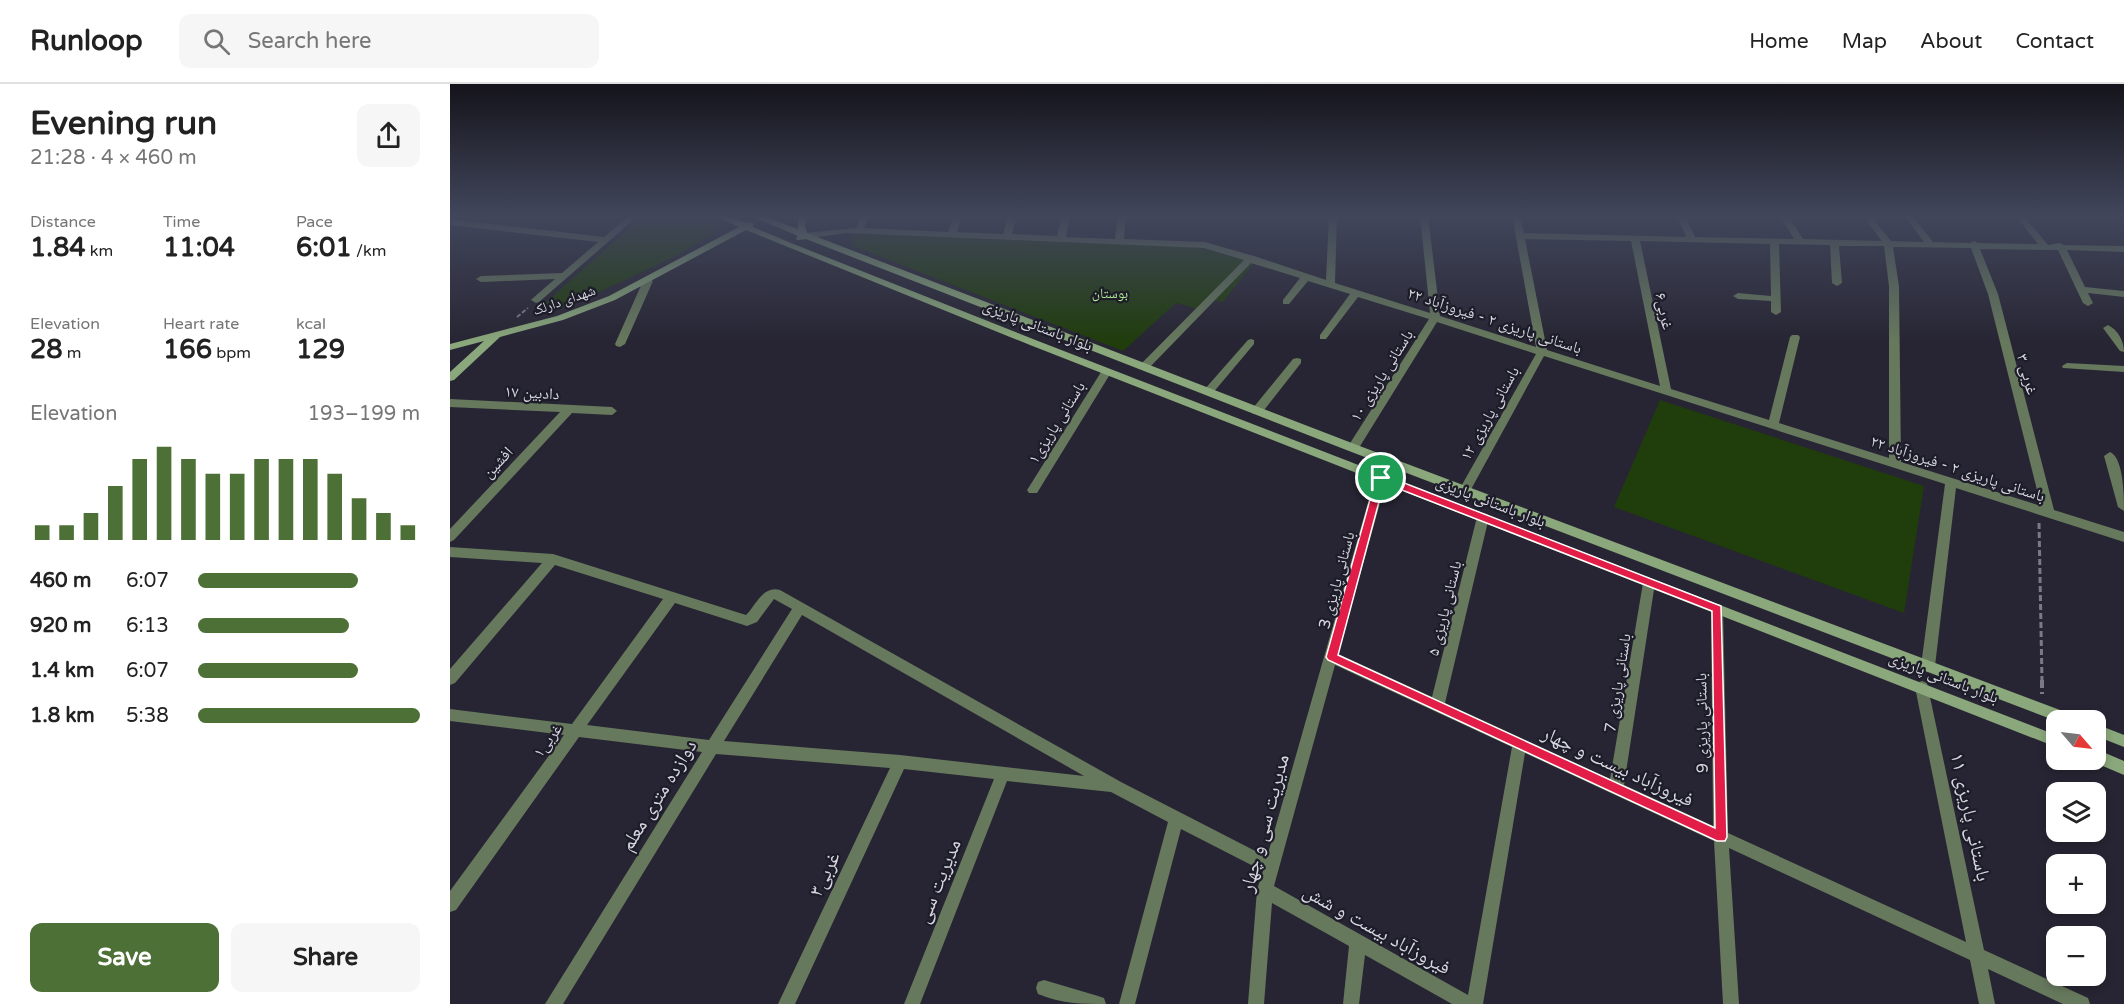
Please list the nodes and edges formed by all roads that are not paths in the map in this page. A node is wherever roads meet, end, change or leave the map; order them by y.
1 (585, 258) edge
2 (690, 258) edge
3 (818, 258) edge
4 (861, 258) edge
5 (1251, 258) joint
6 (1331, 258) edge
7 (1429, 258) edge
8 (1525, 258) edge
9 (1639, 258) edge
10 (1775, 258) edge
11 (1835, 258) edge
12 (1890, 258) edge
13 (1979, 258) edge
14 (2066, 258) edge
15 (564, 276) junction
16 (1307, 276) junction
17 (481, 279) dead end
18 (648, 280) junction
19 (1837, 283) dead end
20 (1330, 284) junction
21 (2083, 290) junction
22 (1357, 292) junction
23 (2124, 294) edge
24 (1738, 296) dead end
25 (1776, 299) junction
26 (536, 300) dead end
27 (1286, 302) dead end
28 (2088, 303) dead end
29 (1776, 312) dead end
30 (1435, 317) junction
31 (2108, 328) dead end
32 (498, 334) junction
33 (1323, 337) dead end
34 (1795, 337) dead end
35 (1251, 342) dead end
36 (465, 344) junction
37 (620, 344) dead end
38 (450, 347) edge
39 (2124, 349) edge
40 (1542, 351) junction
41 (450, 357) edge
42 (1297, 361) dead end
43 (2067, 366) dead end
44 (1144, 367) junction
45 (2124, 369) edge
46 (1107, 371) junction
47 (450, 378) edge
48 (1666, 391) junction
49 (1208, 392) junction
50 (450, 403) edge
51 (569, 409) junction
52 (612, 411) dead end
53 (1257, 411) junction
54 (1773, 425) junction
55 (1353, 448) junction
56 (2110, 456) dead end
57 (1895, 464) junction
58 (1381, 478) junction
59 (1951, 482) junction
60 (1033, 490) dead end
61 (1465, 490) junction
62 (2124, 507) edge
63 (2044, 511) junction
64 (1483, 517) junction
65 (450, 537) edge
66 (2124, 537) edge
67 (450, 552) edge
68 (553, 559) junction
69 (1649, 583) junction
70 (673, 596) junction
71 (799, 608) junction
72 (1717, 609) junction
73 (1332, 657) junction
74 (1928, 666) junction
75 (450, 679) edge
76 (1922, 687) junction
77 (1437, 706) junction
78 (2046, 710) edge
79 (450, 715) edge
80 (575, 732) junction
81 (2106, 734) edge
82 (2046, 737) edge
83 (2124, 741) edge
84 (1520, 744) junction
85 (713, 747) junction
86 (2106, 760) edge
87 (900, 762) junction
88 (2124, 768) edge
89 (1003, 774) junction
90 (1116, 787) junction
91 (1616, 788) junction
92 (1177, 817) junction
93 (1721, 837) junction
94 (1271, 867) junction
95 (1265, 890) junction
96 (450, 904) edge
97 (1358, 942) junction
98 (1978, 956) junction
99 (1044, 988) dead end
100 (553, 1004) edge
101 (786, 1004) edge
102 (912, 1004) edge
103 (1098, 1004) edge
104 (1127, 1004) edge
105 (1256, 1004) edge
106 (1350, 1004) edge
107 (1468, 1004) edge
108 (1474, 1004) edge
109 (1731, 1004) edge
110 (1988, 1004) edge
111 (2082, 1004) edge

1 - 15 street
2 - 18 main road, شهدای دارلک
3 - 46 main road, بلوار باستانی پاریزی
4 - 44 main road, بلوار باستانی پاریزی
5 - 16 street, باستانی پاریزی ۲ - فیروزآباد ۲۲
5 - 44 street
6 - 20 street
7 - 30 street
8 - 40 street
9 - 48 street, غربی۶
10 - 25 street
11 - 19 street
12 - 57 street
13 - 63 street, غربی ۳
14 - 21 street
15 - 17 street
15 - 26 street
16 - 20 street, باستانی پاریزی ۲ - فیروزآباد ۲۲
16 - 27 street
18 - 32 main road, شهدای دارلک
18 - 37 street
20 - 22 street, باستانی پاریزی ۲ - فیروزآباد ۲۲
21 - 23 street
21 - 28 street
22 - 30 street, باستانی پاریزی ۲ - فیروزآباد ۲۲
22 - 33 street
24 - 25 street
25 - 29 street
30 - 40 street, باستانی پاریزی ۲ - فیروزآباد ۲۲
30 - 55 street, باستانی پاریزی ۱۰
31 - 39 street
32 - 36 main road, شهدای دارلک
32 - 47 main road
34 - 54 street
35 - 49 street
36 - 38 main road, شهدای دارلک
36 - 41 main road
40 - 48 street, باستانی پاریزی ۲ - فیروزآباد ۲۲
40 - 61 street, باستانی پاریزی ۱۲
42 - 53 street
43 - 45 street
44 - 49 main road, بلوار باستانی پاریزی
46 - 58 main road, بلوار باستانی پاریزی
46 - 60 street, باستانی پاریزی۱
48 - 54 street, باستانی پاریزی ۲ - فیروزآباد ۲۲
49 - 53 main road, بلوار باستانی پاریزی
50 - 51 street, دادبین ۱۷
51 - 52 street, دادبین ۱۷
51 - 65 street, افشین
53 - 55 main road, بلوار باستانی پاریزی
54 - 57 street, باستانی پاریزی ۲ - فیروزآباد ۲۲
55 - 61 main road, بلوار باستانی پاریزی
56 - 62 street
57 - 59 street, باستانی پاریزی ۲ - فیروزآباد ۲۲
58 - 64 main road, بلوار باستانی پاریزی
58 - 73 street, باستانی پاریزی 3
59 - 63 street, باستانی پاریزی ۲ - فیروزآباد ۲۲
59 - 74 street
61 - 74 main road, بلوار باستانی پاریزی
63 - 66 street, باستانی پاریزی ۲ - فیروزآباد ۲۲
64 - 69 main road, بلوار باستانی پاریزی
64 - 77 street, باستانی پاریزی ۵
67 - 68 street
68 - 70 street
68 - 75 street
69 - 72 main road, بلوار باستانی پاریزی
69 - 91 street, باستانی پاریزی 7
70 - 71 street
70 - 80 street, غربی۱
71 - 85 street, دوازده متری معلم
71 - 90 street
72 - 76 main road, بلوار باستانی پاریزی
72 - 93 street, باستانی پاریزی 9
73 - 77 street, فیروزآباد بیست و چهار
73 - 94 street, مدیریت سی و چهار
74 - 78 main road, بلوار باستانی پاریزی
76 - 82 main road, بلوار باستانی پاریزی
76 - 98 street, باستانی پاریزی ۱۱
77 - 84 street, فیروزآباد بیست و چهار
79 - 80 street
80 - 85 street
80 - 96 street, غربی۱
81 - 83 main road
84 - 91 street, فیروزآباد بیست و چهار
84 - 108 street
85 - 87 street
85 - 100 street, دوازده متری معلم
86 - 88 main road
87 - 89 street
87 - 101 street, غربی۳
89 - 90 street
89 - 102 street, مدیریت سی
90 - 92 street
91 - 93 street, فیروزآباد بیست و چهار
92 - 94 street
92 - 104 street
93 - 98 street, فیروزآباد بیست و چهار
93 - 109 street, باستانی پاریزی 9
94 - 95 street, مدیریت سی و چهار
95 - 97 street, فیروزآباد بیست و شش
95 - 105 street, مدیریت سی و چهار
97 - 106 street
97 - 107 street, فیروزآباد بیست و شش
98 - 110 street, باستانی پاریزی ۱۱
98 - 111 street, فیروزآباد بیست و چهار
99 - 103 street

